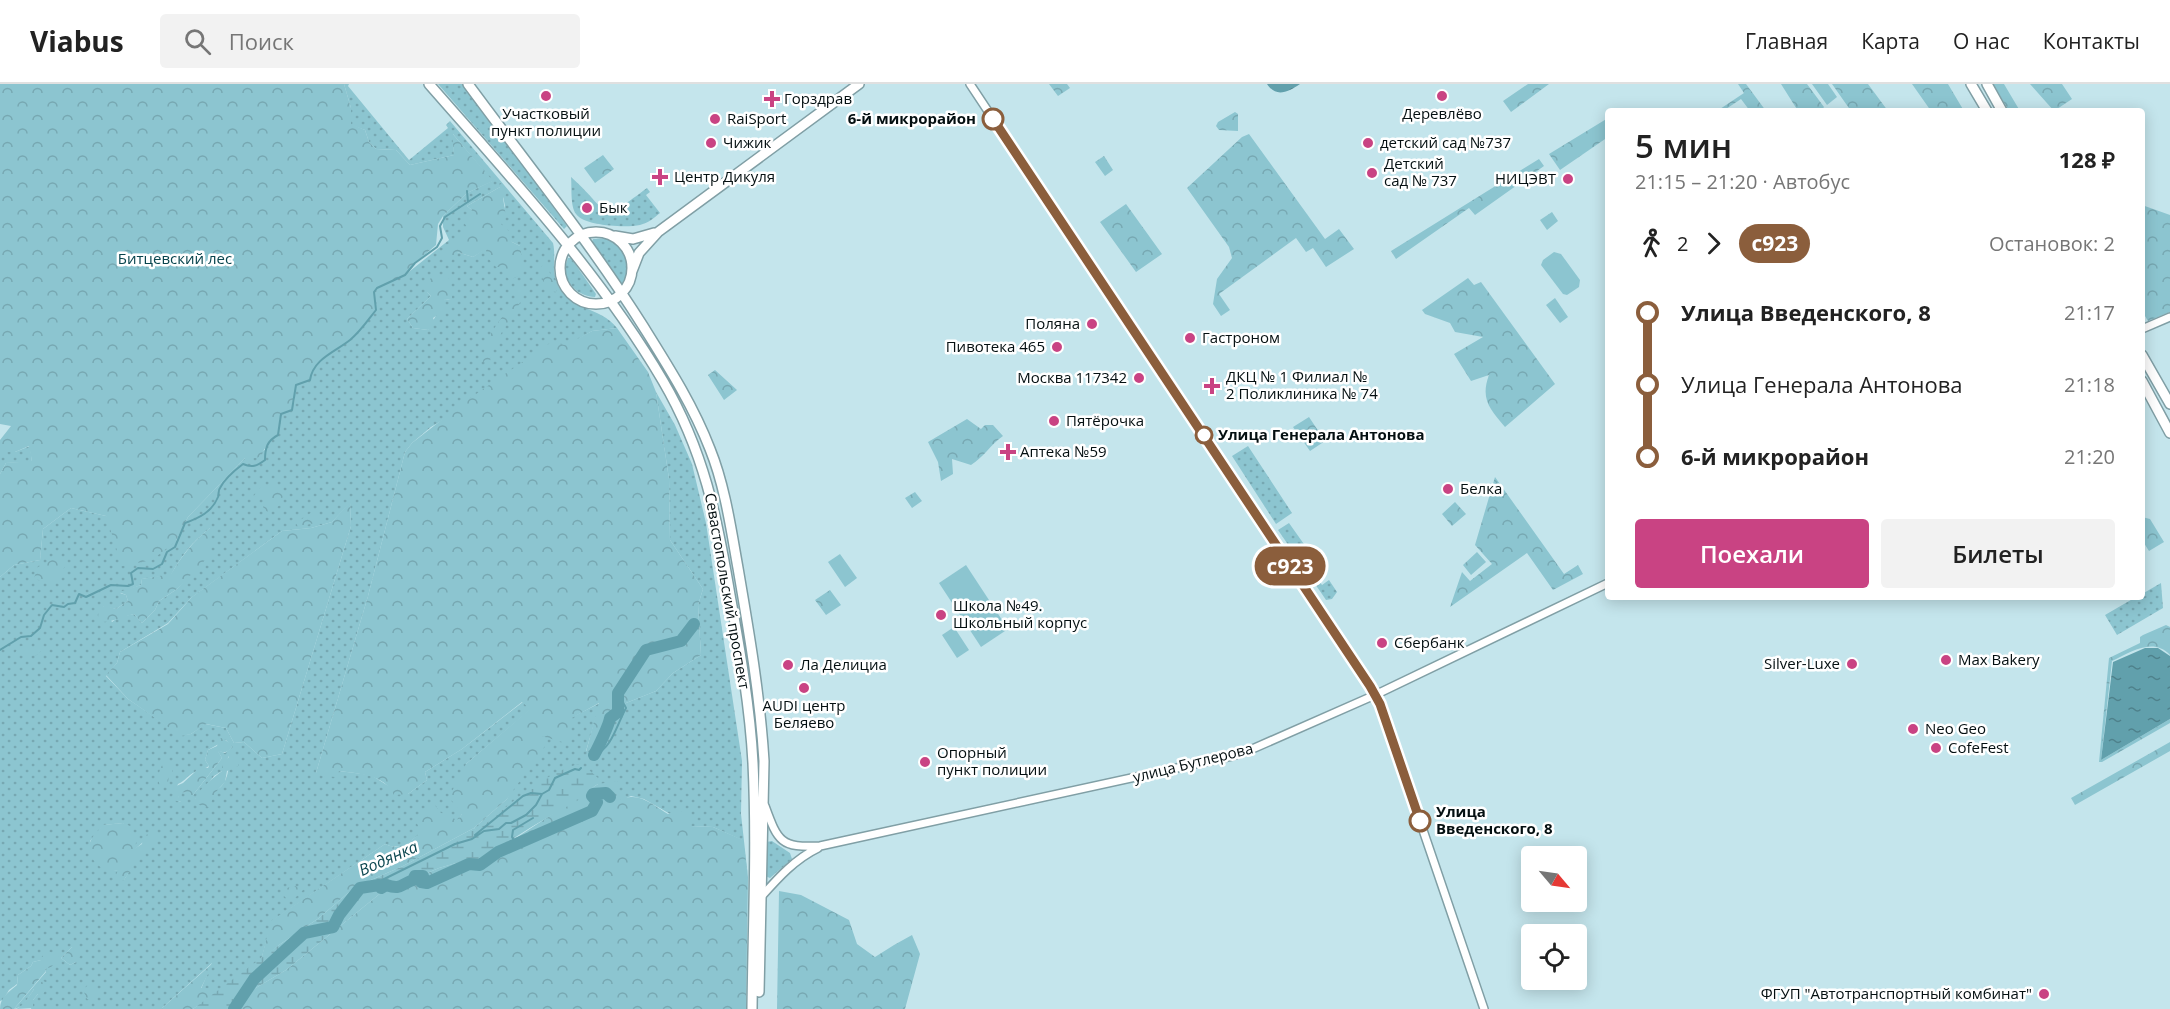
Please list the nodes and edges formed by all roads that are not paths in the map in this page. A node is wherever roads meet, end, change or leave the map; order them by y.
1 (429, 84) edge
2 (468, 84) edge
3 (860, 84) edge
4 (970, 84) edge
5 (1971, 84) edge
6 (1987, 84) edge
7 (1985, 108) edge
8 (2000, 108) edge
9 (658, 232) junction
10 (606, 234) junction
11 (580, 236) junction
12 (568, 244) junction
13 (632, 272) junction
14 (622, 294) junction
15 (612, 302) junction
16 (2170, 317) edge
17 (2145, 328) edge
18 (2145, 360) edge
19 (2145, 387) edge
20 (2170, 404) edge
21 (2170, 434) edge
22 (1605, 584) edge
23 (1375, 695) junction
24 (764, 804) junction
25 (820, 846) junction
26 (760, 899) junction
27 (752, 1009) edge
28 (758, 1009) edge
29 (1484, 1009) edge

1 - 12 main road, Севастопольский проспект
2 - 11 main road, Севастопольский проспект
3 - 9 main road
4 - 23 street
5 - 7 main road
6 - 8 main road
9 - 10 main road
9 - 13 main road
10 - 11 main road
10 - 13 main road
11 - 12 main road
11 - 14 main road, Севастопольский проспект
12 - 15 main road, Севастопольский проспект
12 - 15 main road
13 - 14 main road
14 - 15 main road
14 - 24 main road, Севастопольский проспект
15 - 27 main road, Севастопольский проспект
16 - 17 street
18 - 20 main road
19 - 21 main road
22 - 23 street, улица Бутлерова
23 - 25 street, улица Бутлерова
23 - 29 street
24 - 25 street, улица Бутлерова
24 - 26 main road, Севастопольский проспект
25 - 26 street, улица Бутлерова
26 - 28 main road, Севастопольский проспект

